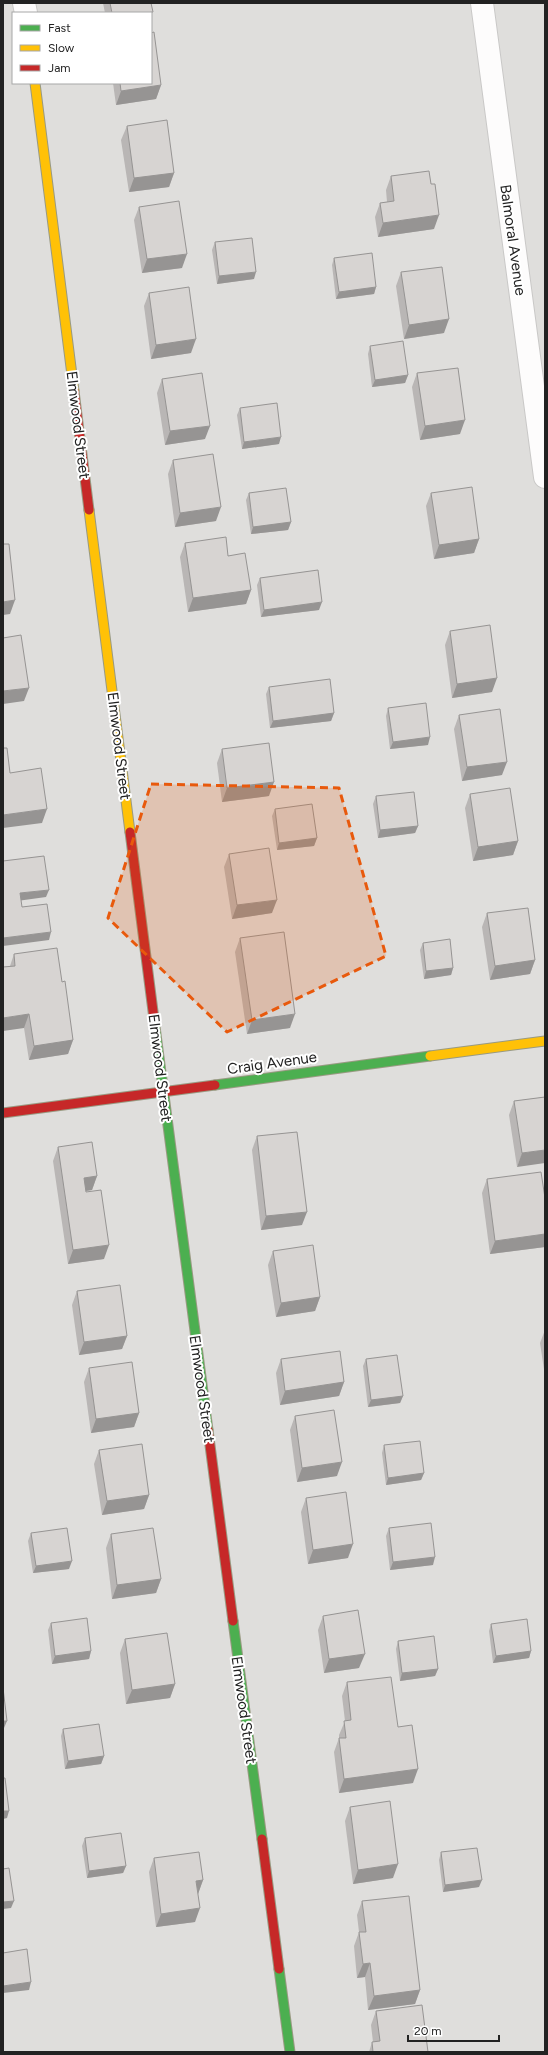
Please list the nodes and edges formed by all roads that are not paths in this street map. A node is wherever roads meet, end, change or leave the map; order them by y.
1 (482, 3) edge
2 (34, 84) edge
3 (545, 477) edge
4 (545, 1041) edge
5 (162, 1092) junction
6 (3, 1113) edge
7 (290, 2052) edge

1 - 3 street, Balmoral Avenue
2 - 5 street, Elmwood Street
4 - 5 street, Craig Avenue
5 - 6 street, Craig Avenue
5 - 7 street, Elmwood Street

